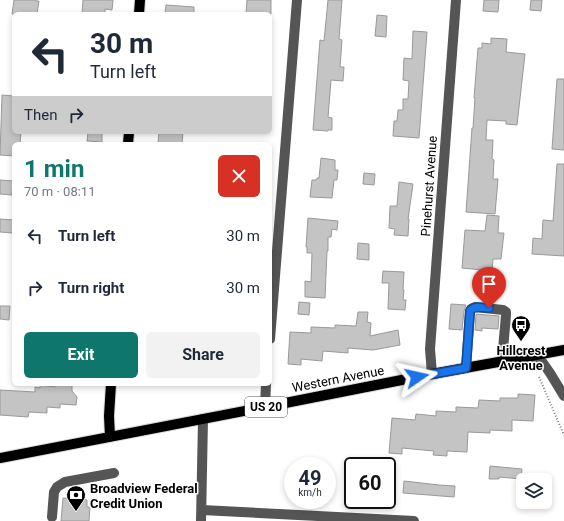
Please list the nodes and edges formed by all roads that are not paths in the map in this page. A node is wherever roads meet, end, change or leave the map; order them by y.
1 (140, 0) edge
2 (297, 0) edge
3 (456, 0) edge
4 (139, 12) edge
5 (273, 255) edge
6 (272, 287) edge
7 (564, 350) edge
8 (532, 356) junction
9 (502, 361) junction
10 (466, 368) junction
11 (432, 374) junction
12 (111, 386) edge
13 (266, 386) edge
14 (564, 396) edge
15 (265, 407) junction
16 (203, 419) junction
17 (110, 437) junction
18 (0, 458) edge
19 (114, 473) dead end
20 (202, 510) junction
21 (52, 517) dead end
22 (201, 521) edge
23 (414, 521) edge

1 - 4 main road
2 - 5 street
3 - 11 street, Pinehurst Avenue
5 - 6 street
7 - 8 main road, Western Avenue / US 20
8 - 9 main road, Western Avenue / US 20
8 - 14 street
9 - 10 main road, Western Avenue / US 20
9 - 10 street
10 - 11 main road, Western Avenue / US 20
11 - 15 main road, Western Avenue / US 20
12 - 17 main road
13 - 15 street
15 - 16 main road, Western Avenue / US 20
16 - 17 main road, Western Avenue / US 20
16 - 20 street
17 - 18 main road, Western Avenue / US 20
19 - 21 street
20 - 22 street
20 - 23 street

